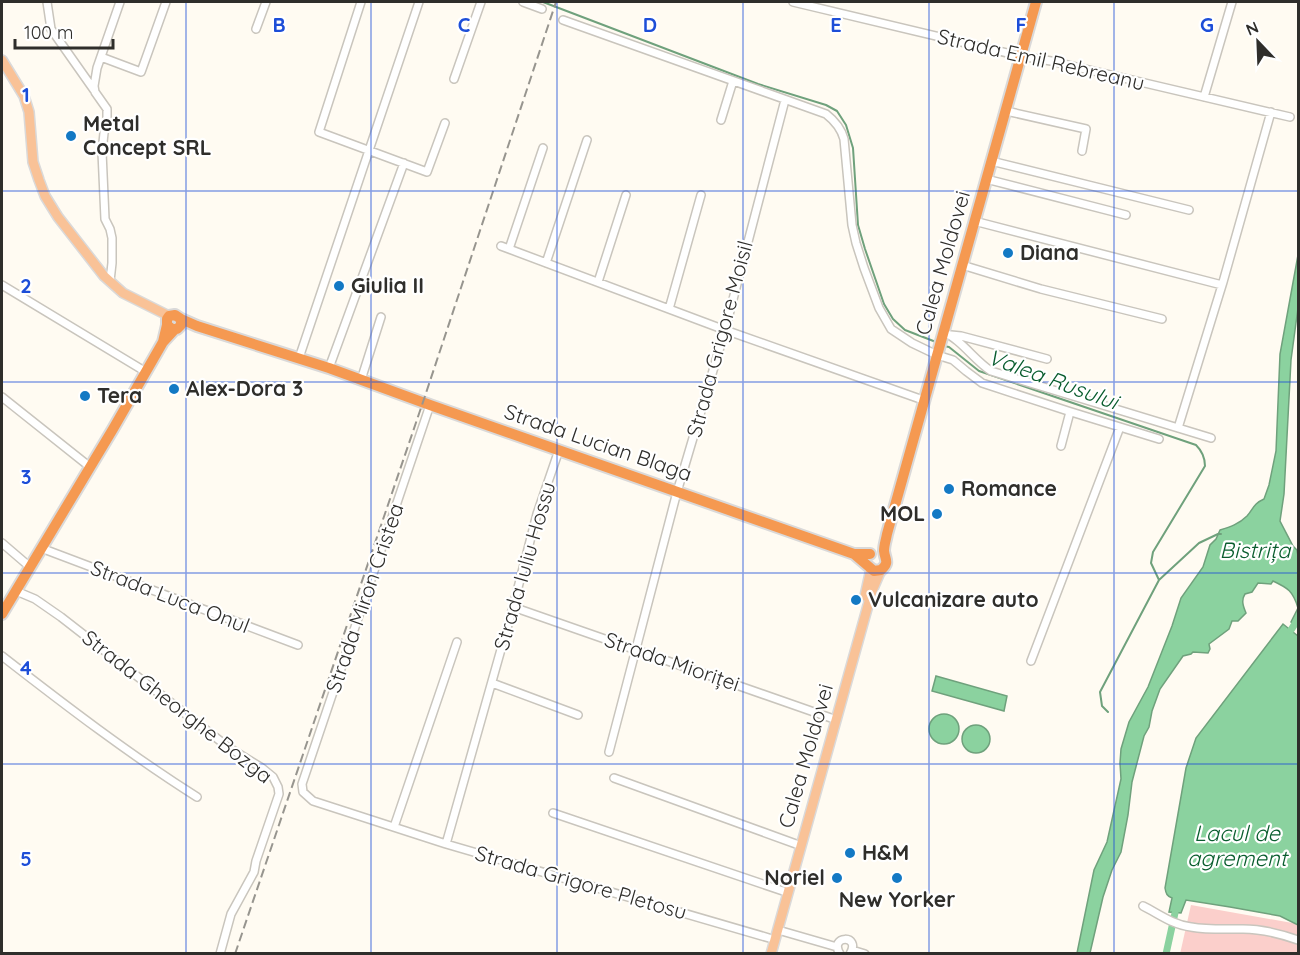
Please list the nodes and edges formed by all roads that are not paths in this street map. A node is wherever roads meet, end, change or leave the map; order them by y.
1 (47, 2) edge
2 (120, 2) edge
3 (166, 2) edge
4 (266, 2) edge
5 (361, 2) edge
6 (419, 2) edge
7 (481, 2) edge
8 (523, 2) edge
9 (793, 2) edge
10 (1036, 2) edge
11 (1232, 2) edge
12 (542, 9) dead end
13 (563, 20) dead end
14 (256, 29) dead end
15 (1020, 56) junction
16 (101, 57) junction
17 (2, 60) edge
18 (454, 79) dead end
19 (733, 81) junction
20 (95, 92) junction
21 (1204, 97) junction
22 (785, 100) junction
23 (1006, 111) junction
24 (1271, 112) junction
25 (1290, 117) dead end
26 (721, 120) dead end
27 (445, 123) dead end
28 (587, 140) dead end
29 (543, 148) dead end
30 (1082, 151) dead end
31 (370, 152) junction
32 (991, 161) junction
33 (404, 163) junction
34 (986, 179) junction
35 (626, 195) dead end
36 (700, 195) dead end
37 (1189, 210) dead end
38 (1126, 215) dead end
39 (974, 221) junction
40 (501, 246) dead end
41 (509, 249) junction
42 (546, 263) junction
43 (962, 265) junction
44 (110, 281) junction
45 (598, 282) junction
46 (2, 285) edge
47 (1222, 285) junction
48 (669, 309) junction
49 (381, 317) dead end
50 (1162, 319) dead end
51 (173, 323) junction
52 (724, 330) junction
53 (942, 342) junction
54 (300, 358) junction
55 (1047, 359) dead end
56 (329, 368) junction
57 (146, 372) junction
58 (361, 380) junction
59 (2, 397) edge
60 (923, 400) junction
61 (430, 405) junction
62 (1070, 412) junction
63 (1120, 427) junction
64 (1178, 428) junction
65 (1211, 438) dead end
66 (1159, 439) dead end
67 (1061, 446) dead end
68 (559, 450) junction
69 (90, 467) junction
70 (677, 492) junction
71 (2, 543) edge
72 (41, 548) junction
73 (875, 560) junction
74 (30, 567) junction
75 (15, 591) junction
76 (513, 607) junction
77 (2, 614) edge
78 (457, 642) dead end
79 (298, 645) dead end
80 (636, 650) junction
81 (2, 656) edge
82 (1031, 661) dead end
83 (492, 683) junction
84 (578, 715) dead end
85 (831, 718) junction
86 (609, 752) dead end
87 (614, 777) dead end
88 (303, 792) joint
89 (197, 797) dead end
90 (553, 813) dead end
91 (394, 827) junction
92 (446, 844) junction
93 (796, 844) junction
94 (783, 891) junction
95 (1143, 906) dead end
96 (778, 930) junction
97 (770, 938) junction
98 (1299, 940) edge
99 (839, 950) edge
100 (851, 952) edge
101 (220, 954) edge
102 (765, 954) edge
103 (771, 954) edge
104 (865, 954) edge

1 - 20 street
2 - 16 street
3 - 16 street
4 - 14 street
5 - 31 street
6 - 31 street
7 - 18 street
8 - 12 street
9 - 15 street, Strada Emil Rebreanu
10 - 15 highway, Calea Moldovei
11 - 21 street
13 - 19 street
15 - 21 street, Strada Emil Rebreanu
15 - 23 highway, Calea Moldovei
16 - 20 street
17 - 44 main road
19 - 22 street
19 - 26 street
20 - 44 street
21 - 24 street, Strada Emil Rebreanu
22 - 52 street, Strada Grigore Moisil
22 - 53 street
23 - 30 street
23 - 32 highway, Calea Moldovei
24 - 25 street, Strada Emil Rebreanu
24 - 47 street
27 - 33 street
28 - 42 street
29 - 41 street
31 - 33 street
31 - 54 street
32 - 34 highway, Calea Moldovei
32 - 37 street
33 - 56 street
34 - 38 street
34 - 39 highway, Calea Moldovei
35 - 45 street
36 - 48 street
39 - 43 highway, Calea Moldovei
39 - 47 street
40 - 41 street
41 - 42 street
42 - 45 street
43 - 50 street
43 - 53 highway, Calea Moldovei
44 - 51 main road
45 - 48 street
46 - 57 street
47 - 64 street
48 - 52 street
49 - 58 street
51 - 54 highway, Strada Lucian Blaga
51 - 57 highway
52 - 60 street
52 - 70 street, Strada Grigore Moisil
53 - 55 street
53 - 60 highway, Calea Moldovei
53 - 62 street
53 - 64 street
54 - 56 highway, Strada Lucian Blaga
56 - 58 highway, Strada Lucian Blaga
57 - 69 highway
58 - 61 highway, Strada Lucian Blaga
59 - 69 street
60 - 73 highway, Calea Moldovei
61 - 68 highway, Strada Lucian Blaga
61 - 88 street, Strada Miron Cristea
62 - 63 street
62 - 67 street
63 - 66 street
63 - 82 street
64 - 65 street
68 - 70 highway, Strada Lucian Blaga
68 - 76 street, Strada Iuliu Hossu
69 - 72 highway
70 - 73 highway, Strada Lucian Blaga
70 - 80 street, Strada Grigore Moisil
71 - 74 street
72 - 74 highway
72 - 79 street, Strada Luca Onul
73 - 85 main road, Calea Moldovei
73 - 96 main road, Calea Moldovei
74 - 75 highway
75 - 77 highway
75 - 101 street, Strada Gheorghe Bozga
76 - 80 street, Strada Mioriței
76 - 83 street, Strada Iuliu Hossu
78 - 91 street
80 - 85 street, Strada Mioriței
80 - 86 street, Strada Grigore Moisil
81 - 89 street
83 - 84 street
83 - 92 street, Strada Iuliu Hossu
85 - 93 main road, Calea Moldovei
87 - 93 street
88 - 91 street, Strada Grigore Pletosu
90 - 94 street
91 - 92 street, Strada Grigore Pletosu
92 - 97 street, Strada Grigore Pletosu
93 - 94 main road, Calea Moldovei
94 - 97 main road, Calea Moldovei
95 - 98 street
96 - 99 street
96 - 103 main road, Calea Moldovei
97 - 102 main road, Calea Moldovei
99 - 100 street
100 - 104 street

